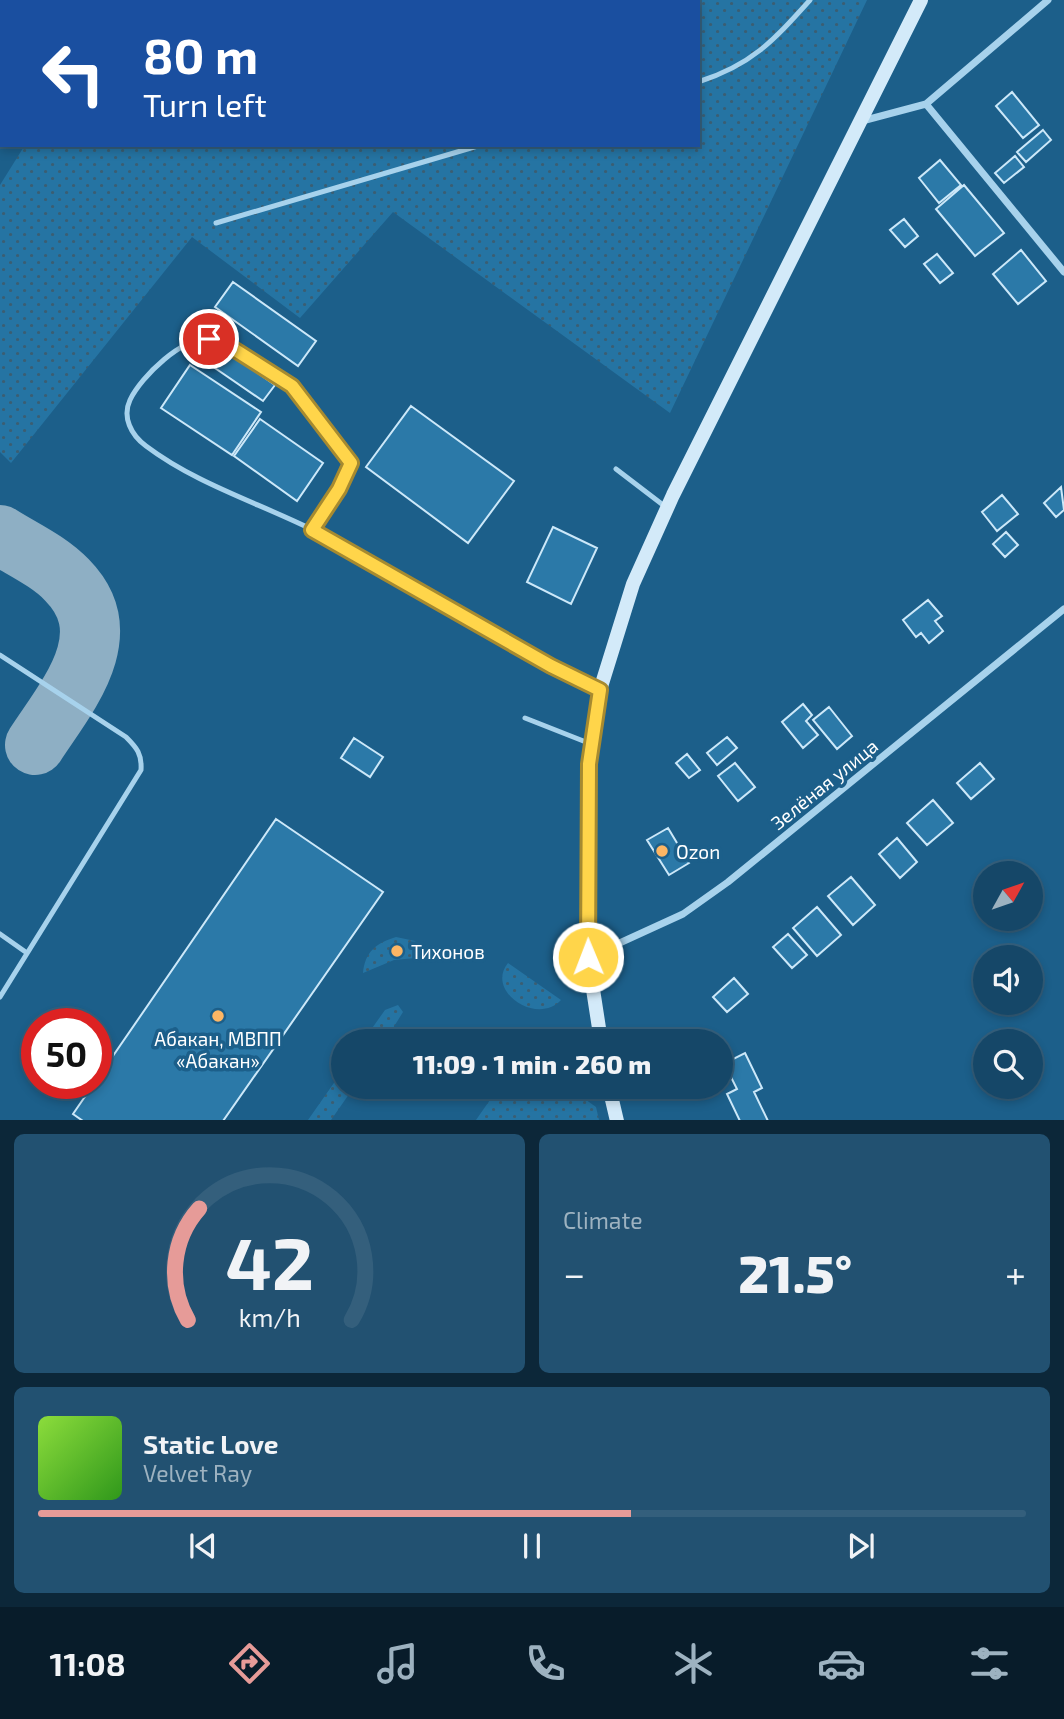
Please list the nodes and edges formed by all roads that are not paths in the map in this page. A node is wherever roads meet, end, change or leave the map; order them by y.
1 (810, 0) edge
2 (921, 0) edge
3 (1048, 0) edge
4 (700, 81) edge
5 (926, 104) junction
6 (861, 121) junction
7 (474, 147) edge
8 (216, 223) dead end
9 (1064, 272) edge
10 (616, 468) dead end
11 (667, 508) junction
12 (312, 530) junction
13 (1064, 609) edge
14 (0, 655) edge
15 (600, 690) junction
16 (524, 718) dead end
17 (591, 744) junction
18 (0, 934) edge
19 (27, 953) junction
20 (588, 957) junction
21 (0, 997) edge
22 (599, 1029) edge
23 (612, 1099) edge
24 (617, 1120) edge

1 - 4 lane
2 - 6 main road
3 - 5 street
5 - 6 street
5 - 9 street
6 - 11 main road
7 - 8 lane
10 - 11 lane
11 - 15 main road
12 - 12 lane
12 - 15 lane
13 - 20 street, Зелёная улица
14 - 19 lane
15 - 17 main road
16 - 17 lane
17 - 20 main road
18 - 19 lane
19 - 21 lane
20 - 22 main road
23 - 24 main road

